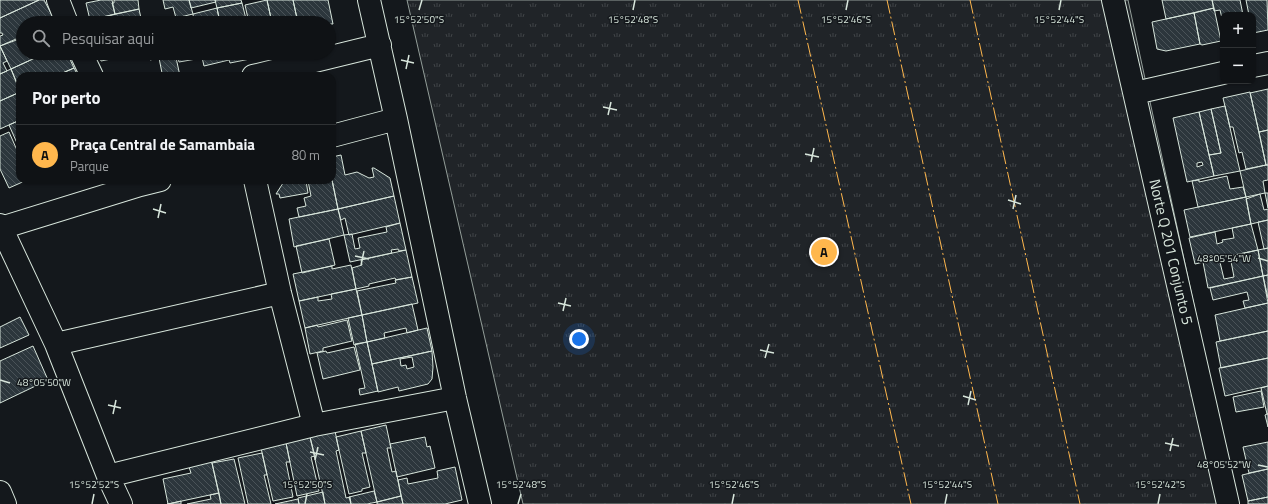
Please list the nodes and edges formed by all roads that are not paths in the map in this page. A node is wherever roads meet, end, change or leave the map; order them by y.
1 (58, 0) edge
2 (368, 0) edge
3 (1113, 0) edge
4 (64, 16) edge
5 (380, 45) junction
6 (336, 56) edge
7 (84, 60) edge
8 (319, 60) edge
9 (1268, 63) edge
10 (1256, 65) edge
11 (90, 72) edge
12 (269, 72) edge
13 (1220, 74) edge
14 (1135, 93) junction
15 (396, 119) junction
16 (336, 135) edge
17 (140, 184) edge
18 (256, 184) edge
19 (1, 227) edge
20 (280, 293) junction
21 (56, 344) junction
22 (455, 398) junction
23 (314, 425) junction
24 (108, 476) junction
25 (0, 492) edge
26 (6, 504) edge
27 (121, 504) edge
28 (480, 504) edge
29 (1228, 504) edge

1 - 4 street
2 - 5 street
3 - 14 street, Norte Q 201 Conjunto 5
5 - 6 street
5 - 15 street
7 - 11 street
8 - 12 street
9 - 10 street
13 - 14 street
14 - 29 street, Norte Q 201 Conjunto 5
15 - 16 street
15 - 22 street
17 - 19 street
18 - 20 street
19 - 21 street
20 - 21 street
20 - 23 street
21 - 24 street
22 - 23 street
22 - 28 street
23 - 24 street
24 - 27 street
25 - 26 street

